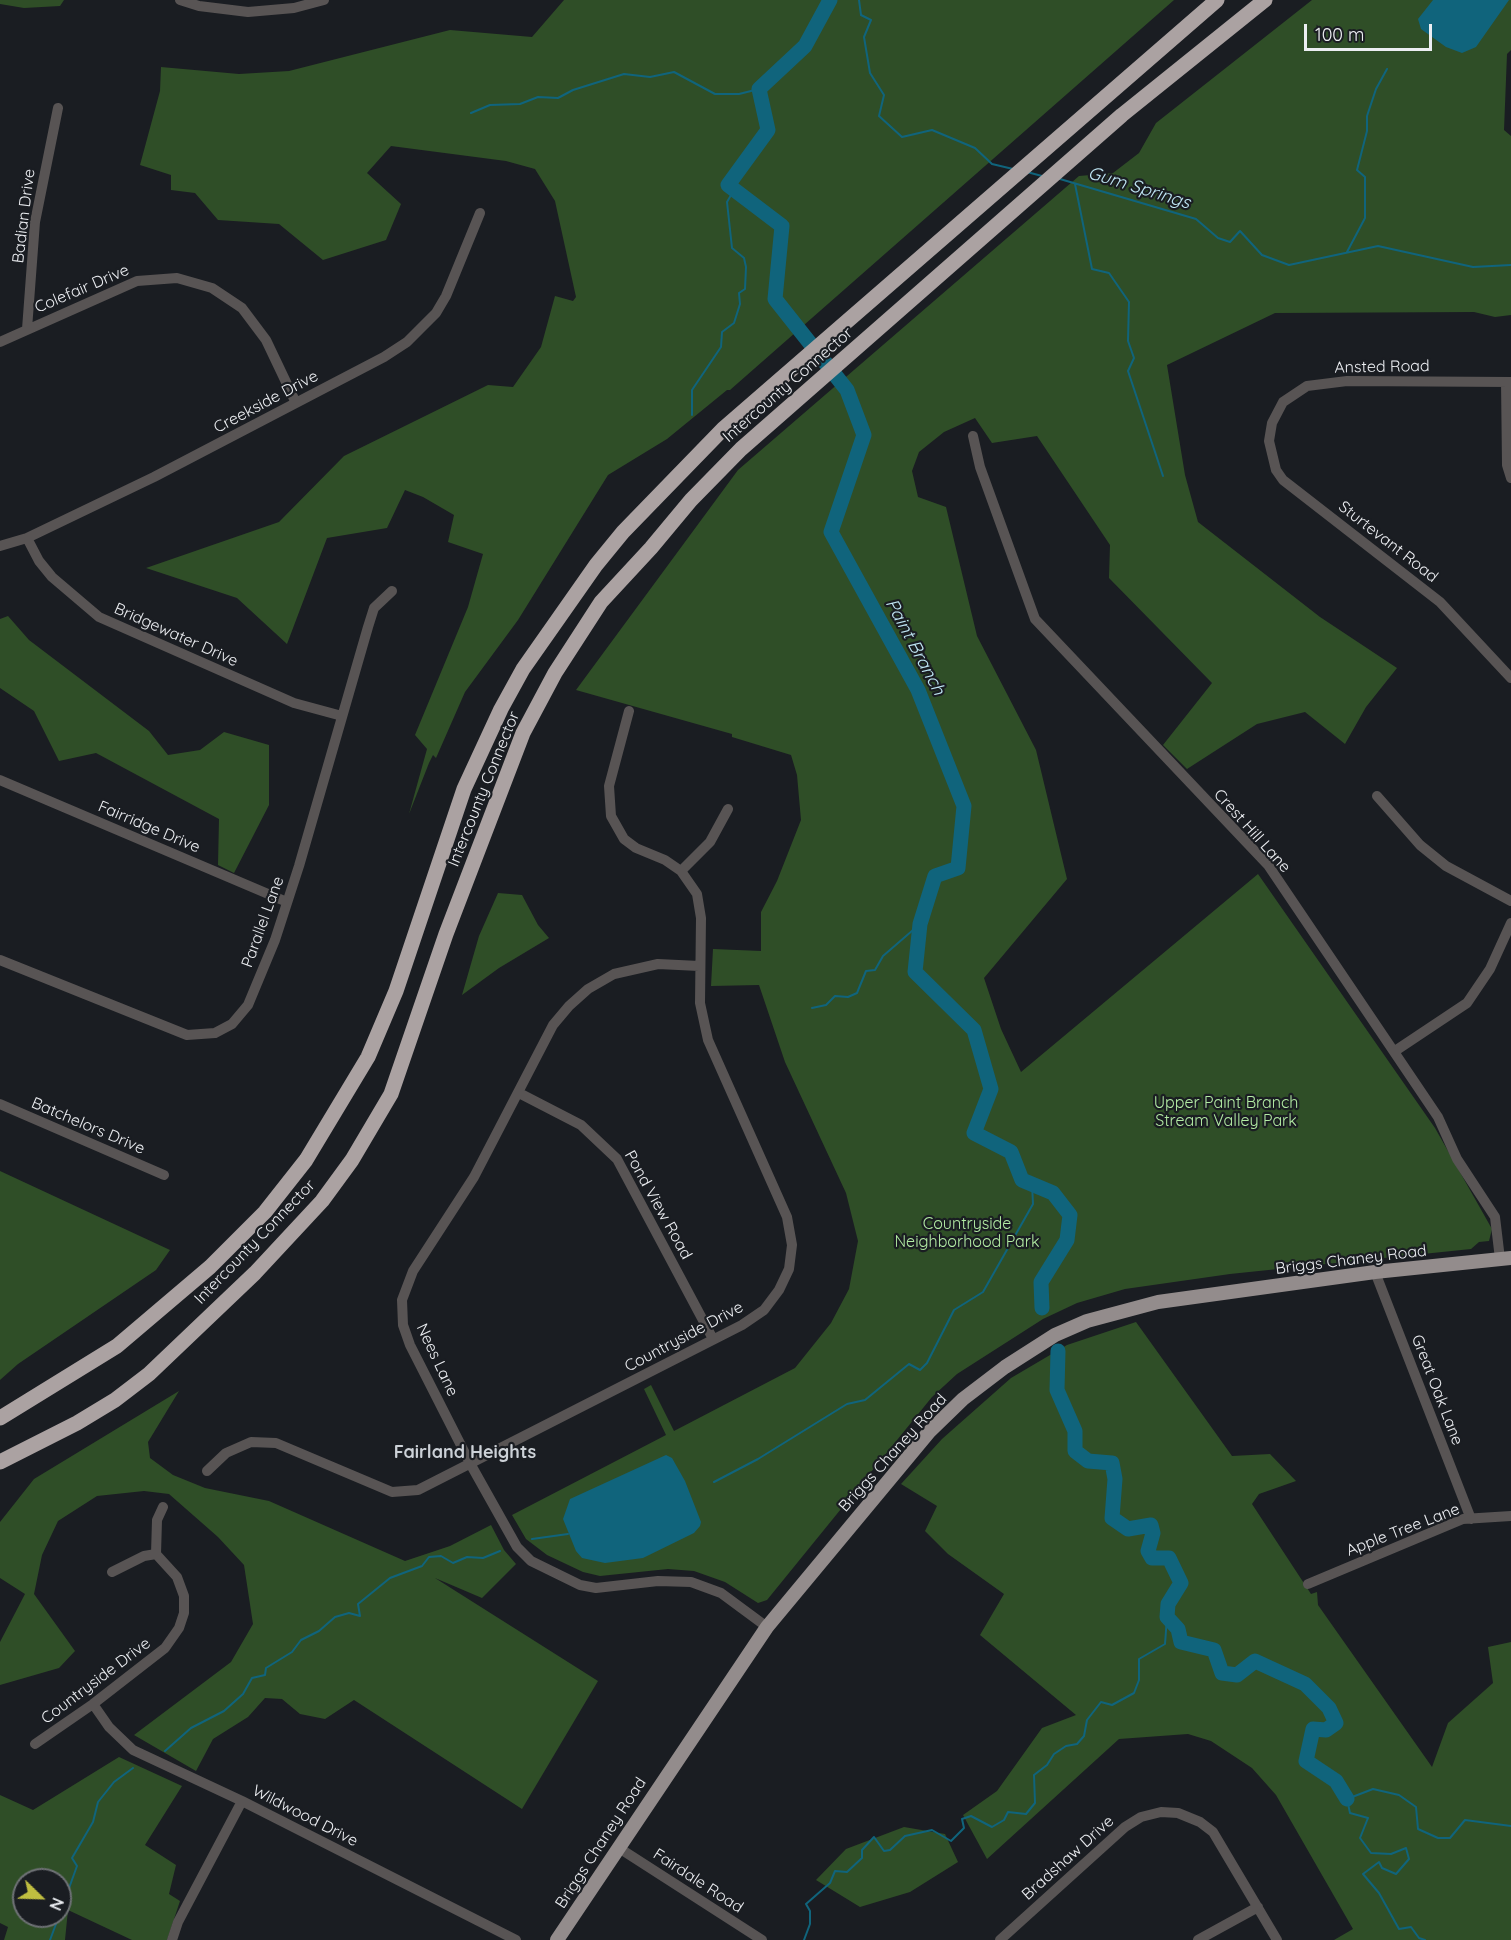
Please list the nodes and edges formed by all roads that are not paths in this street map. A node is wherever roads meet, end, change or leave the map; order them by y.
1 (180, 0) edge
2 (324, 0) edge
3 (1217, 0) edge
4 (1265, 0) edge
5 (58, 108) dead end
6 (480, 213) dead end
7 (27, 329) junction
8 (0, 342) edge
9 (1508, 382) edge
10 (296, 403) junction
11 (1272, 423) joint
12 (973, 436) dead end
13 (1511, 478) edge
14 (27, 538) junction
15 (0, 546) edge
16 (392, 591) dead end
17 (1511, 678) edge
18 (629, 711) dead end
19 (342, 716) junction
20 (0, 780) edge
21 (1377, 796) dead end
22 (728, 809) dead end
23 (681, 871) junction
24 (1511, 901) edge
25 (287, 902) junction
26 (1511, 923) edge
27 (0, 960) edge
28 (699, 966) junction
29 (1395, 1051) junction
30 (519, 1093) junction
31 (0, 1104) edge
32 (164, 1175) dead end
33 (1505, 1259) edge
34 (1375, 1272) junction
35 (713, 1339) junction
36 (0, 1418) edge
37 (77, 1423) junction
38 (0, 1462) edge
39 (471, 1465) junction
40 (207, 1471) dead end
41 (0, 1475) edge
42 (163, 1507) dead end
43 (1511, 1516) edge
44 (1471, 1519) junction
45 (156, 1554) junction
46 (112, 1572) dead end
47 (1308, 1584) dead end
48 (767, 1627) junction
49 (93, 1704) junction
50 (35, 1744) dead end
51 (242, 1802) junction
52 (618, 1848) junction
53 (1258, 1907) junction
54 (172, 1940) edge
55 (516, 1940) edge
56 (557, 1940) edge
57 (762, 1940) edge
58 (1000, 1940) edge
59 (1198, 1940) edge
60 (1277, 1940) edge

1 - 2 street
3 - 36 highway, Intercounty Connector
4 - 37 highway, Intercounty Connector
5 - 7 street, Badian Drive
6 - 10 street, Creekside Drive
7 - 8 street, Colefair Drive
7 - 10 street, Colefair Drive
9 - 11 street, Ansted Road
9 - 13 street
10 - 14 street, Creekside Drive
11 - 17 street, Sturtevant Road
12 - 29 street, Crest Hill Lane
14 - 15 street, Creekside Drive
14 - 19 street, Bridgewater Drive
16 - 19 street, Parallel Lane
18 - 23 street, Countryside Drive
19 - 25 street, Parallel Lane
20 - 25 street, Fairridge Drive
21 - 24 street
22 - 23 street
23 - 28 street, Countryside Drive
25 - 27 street, Parallel Lane
26 - 29 street
28 - 30 street, Nees Lane
28 - 35 street, Countryside Drive
29 - 33 street, Crest Hill Lane
30 - 35 street, Pond View Road
30 - 39 street, Nees Lane
31 - 32 street, Batchelors Drive
33 - 34 main road, Briggs Chaney Road
34 - 44 street, Great Oak Lane
34 - 48 main road, Briggs Chaney Road
35 - 39 street, Countryside Drive
37 - 38 highway, Intercounty Connector
37 - 41 highway
39 - 40 street, Countryside Drive
39 - 48 street, Nees Lane
42 - 45 street
43 - 44 street, Apple Tree Lane
44 - 47 street, Apple Tree Lane
45 - 46 street
45 - 49 street, Countryside Drive
48 - 52 main road, Briggs Chaney Road
49 - 50 street, Countryside Drive
49 - 51 street, Wildwood Drive
51 - 54 street
51 - 55 street, Wildwood Drive
52 - 56 main road, Briggs Chaney Road
52 - 57 street, Fairdale Road
53 - 58 street, Bradshaw Drive
53 - 59 street
53 - 60 street, Bradshaw Drive

